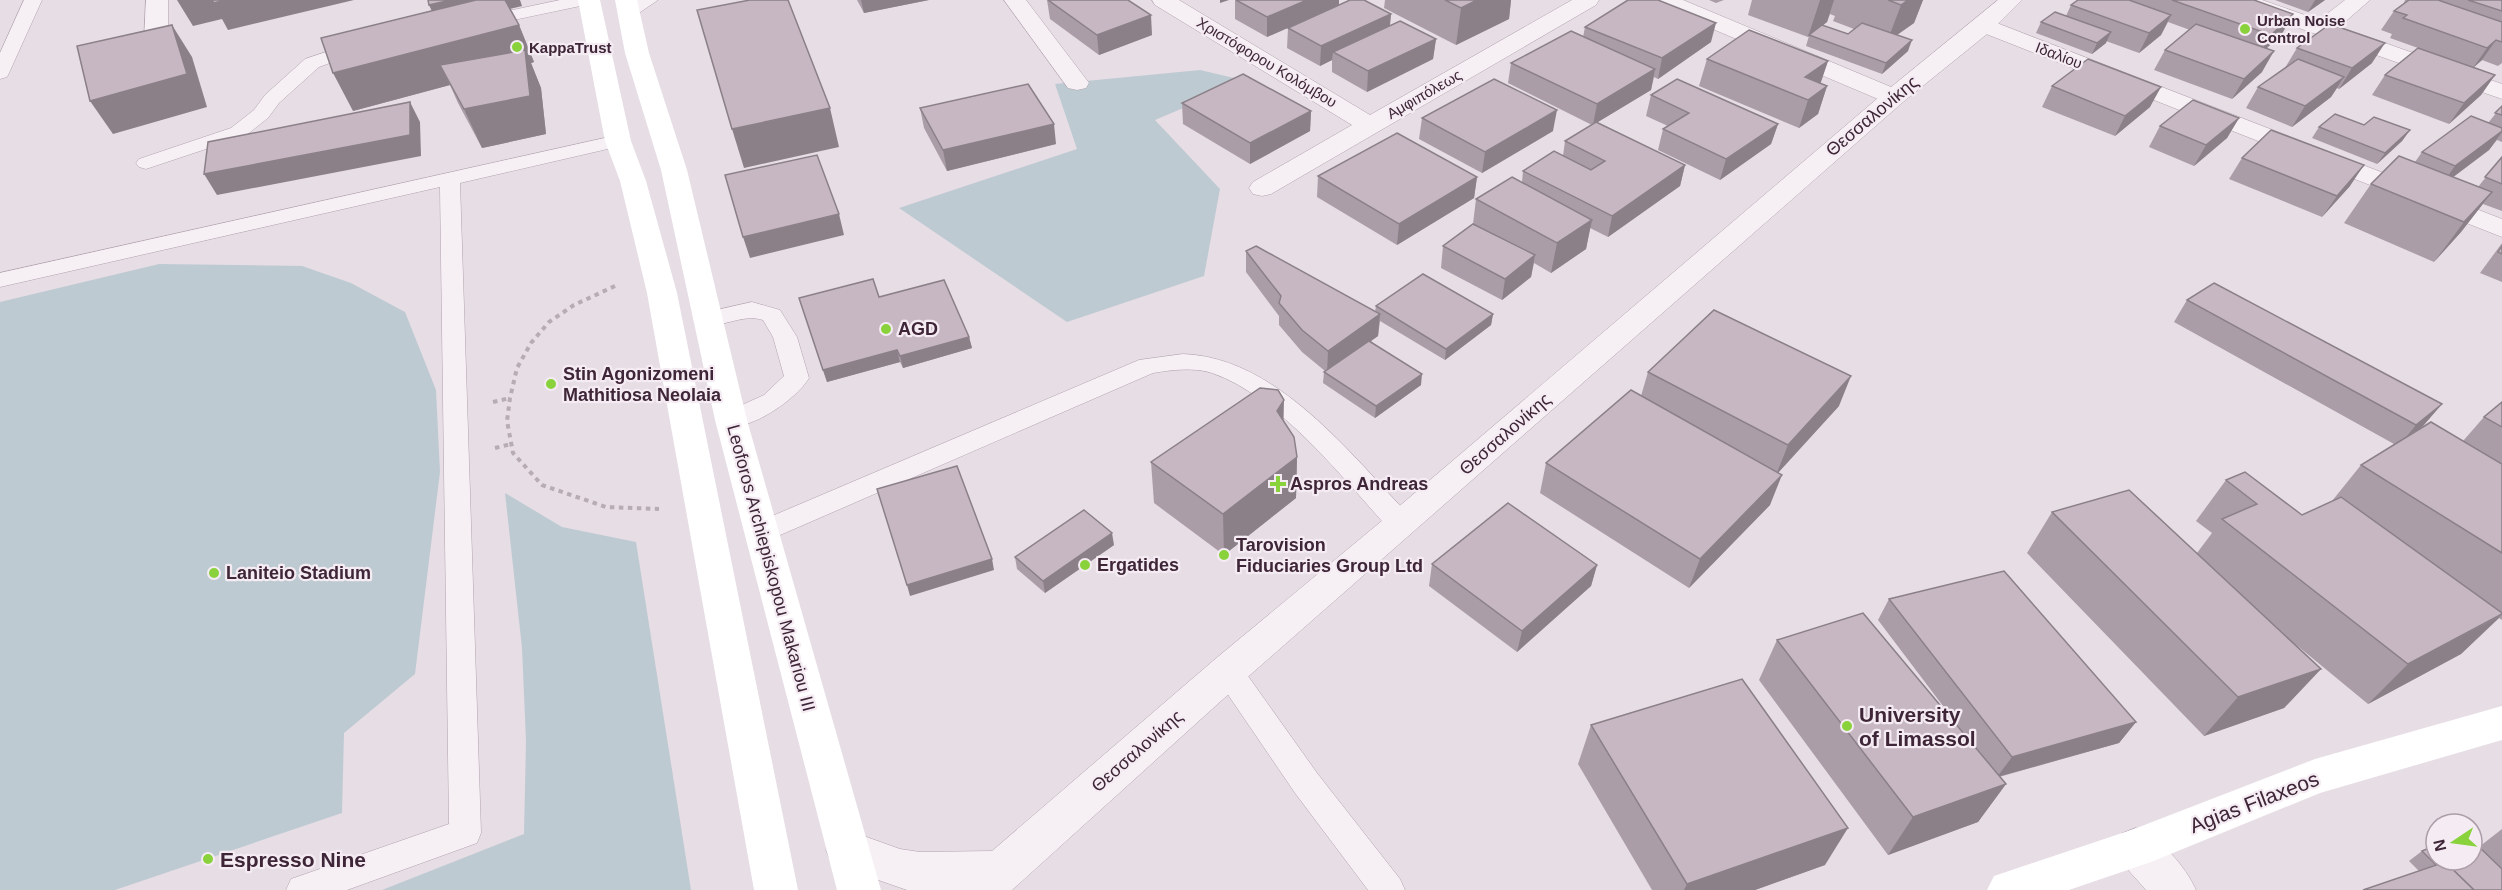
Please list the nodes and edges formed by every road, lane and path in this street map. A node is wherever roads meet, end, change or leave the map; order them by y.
1 (33, 0) edge
2 (157, 0) edge
3 (587, 0) edge
4 (1016, 0) edge
5 (1163, 0) edge
6 (1588, 0) edge
7 (1664, 0) edge
8 (2011, 0) edge
9 (2241, 0) edge
10 (2359, 0) edge
11 (635, 4) edge
12 (463, 25) edge
13 (1984, 25) junction
14 (2324, 27) junction
15 (156, 41) edge
16 (381, 42) edge
17 (0, 73) edge
18 (1077, 83) dead end
19 (2502, 92) edge
20 (1894, 96) junction
21 (1369, 125) junction
22 (661, 131) junction
23 (618, 141) junction
24 (146, 164) dead end
25 (450, 177) junction
26 (1262, 188) dead end
27 (2502, 229) edge
28 (0, 280) edge
29 (615, 286) dead end
30 (707, 319) junction
31 (731, 420) junction
32 (668, 509) dead end
33 (1401, 524) junction
34 (761, 532) junction
35 (1228, 671) junction
36 (2502, 723) edge
37 (2136, 848) junction
38 (847, 850) junction
39 (993, 881) edge
40 (303, 890) edge
41 (776, 890) edge
42 (859, 890) edge
43 (1388, 890) edge
44 (2009, 890) edge
45 (2174, 890) edge

1 - 17 lane
2 - 15 street
3 - 12 lane
3 - 23 main road
4 - 18 street
5 - 21 street, Χριστόφορου Κολόμβου
6 - 21 street, Αμφιπόλεως
7 - 20 street
8 - 13 street, Θεσσαλονίκης
9 - 14 street
10 - 14 street
11 - 22 main road, Leoforos Archiepiskopou Makariou III
13 - 20 street, Θεσσαλονίκης
13 - 27 street, Ιδαλίου
14 - 19 street
16 - 24 lane
20 - 33 street, Θεσσαλονίκης
21 - 26 street, Αμφιπόλεως
22 - 23 main road
22 - 30 main road, Leoforos Archiepiskopou Makariou III
23 - 25 lane
23 - 41 main road
25 - 28 lane
25 - 40 lane
29 - 32 path
30 - 31 main road, Leoforos Archiepiskopou Makariou III
30 - 31 lane
31 - 34 main road, Leoforos Archiepiskopou Makariou III
33 - 34 lane
33 - 35 street, Θεσσαλονίκης
34 - 38 main road, Leoforos Archiepiskopou Makariou III
35 - 39 street, Θεσσαλονίκης
35 - 43 lane
36 - 37 main road, Agias Filaxeos
37 - 44 main road, Agias Filaxeos
37 - 45 street
38 - 39 street, Θεσσαλονίκης
38 - 42 main road, Leoforos Archiepiskopou Makariou III

